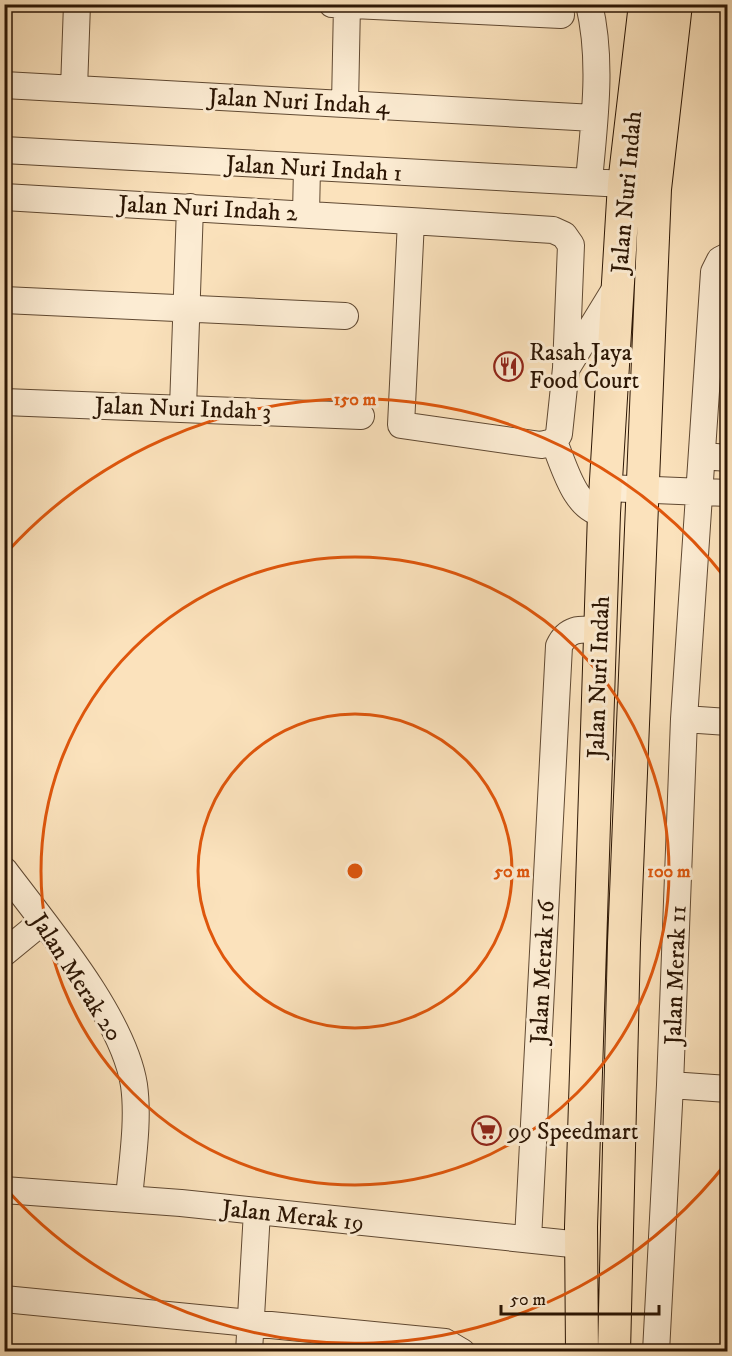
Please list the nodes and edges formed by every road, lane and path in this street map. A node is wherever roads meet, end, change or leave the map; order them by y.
1 (77, 4) edge
2 (332, 4) edge
3 (589, 4) edge
4 (645, 4) edge
5 (676, 4) edge
6 (347, 5) edge
7 (561, 15) dead end
8 (4, 85) edge
9 (74, 89) junction
10 (345, 104) junction
11 (594, 118) junction
12 (4, 150) edge
13 (307, 168) junction
14 (589, 181) junction
15 (624, 184) junction
16 (4, 197) edge
17 (190, 207) junction
18 (306, 214) junction
19 (411, 221) junction
20 (728, 256) edge
21 (617, 286) junction
22 (4, 300) edge
23 (186, 309) junction
24 (345, 316) dead end
25 (718, 360) edge
26 (566, 368) junction
27 (4, 402) edge
28 (183, 408) junction
29 (361, 416) dead end
30 (554, 442) junction
31 (715, 457) edge
32 (642, 488) junction
33 (700, 491) junction
34 (728, 493) edge
35 (605, 500) junction
36 (600, 630) junction
37 (684, 719) junction
38 (728, 722) edge
39 (4, 870) edge
40 (43, 921) junction
41 (4, 953) edge
42 (670, 1085) junction
43 (728, 1089) edge
44 (4, 1190) edge
45 (129, 1199) junction
46 (257, 1211) junction
47 (528, 1239) junction
48 (581, 1245) junction
49 (4, 1299) edge
50 (251, 1322) junction
51 (249, 1352) edge
52 (462, 1352) edge
53 (582, 1352) edge
54 (614, 1352) edge
55 (656, 1352) edge

1 - 9 street
2 - 6 street
3 - 11 street
4 - 15 main road, Jalan Nuri Indah
5 - 32 main road, Jalan Nuri Indah
6 - 7 street
6 - 10 street
8 - 9 street, Jalan Nuri Indah 4
9 - 10 street, Jalan Nuri Indah 4
10 - 11 street, Jalan Nuri Indah 4
11 - 14 street
12 - 13 street, Jalan Nuri Indah 1
13 - 14 street, Jalan Nuri Indah 1
13 - 18 street
14 - 15 street, Jalan Nuri Indah 1
15 - 21 main road, Jalan Nuri Indah
16 - 17 street, Jalan Nuri Indah 2
17 - 18 street, Jalan Nuri Indah 2
17 - 23 street
18 - 19 street, Jalan Nuri Indah 2
19 - 26 street, Jalan Nuri Indah 2
19 - 30 street
20 - 25 street, Jalan Merak 11
21 - 26 street
21 - 35 main road, Jalan Nuri Indah
22 - 23 street
23 - 24 street
23 - 28 street
25 - 31 street, Jalan Merak 11
26 - 30 street, Jalan Nuri Indah 2
27 - 28 street, Jalan Nuri Indah 3
28 - 29 street, Jalan Nuri Indah 3
30 - 35 street
31 - 33 street, Jalan Merak 11
32 - 33 street
32 - 35 street
32 - 54 main road, Jalan Nuri Indah
33 - 34 street
33 - 37 street, Jalan Merak 11
35 - 36 main road, Jalan Nuri Indah
36 - 47 street, Jalan Merak 16
36 - 48 main road, Jalan Nuri Indah
37 - 38 street
37 - 42 street, Jalan Merak 11
39 - 40 street, Jalan Merak 20
40 - 41 street
40 - 45 street, Jalan Merak 20
42 - 43 street
42 - 55 street, Jalan Merak 11
44 - 45 street, Jalan Merak 19
45 - 46 street, Jalan Merak 19
46 - 47 street, Jalan Merak 19
46 - 50 street
47 - 48 street, Jalan Merak 19
48 - 53 main road, Jalan Nuri Indah
49 - 50 street
50 - 51 street
50 - 52 street

